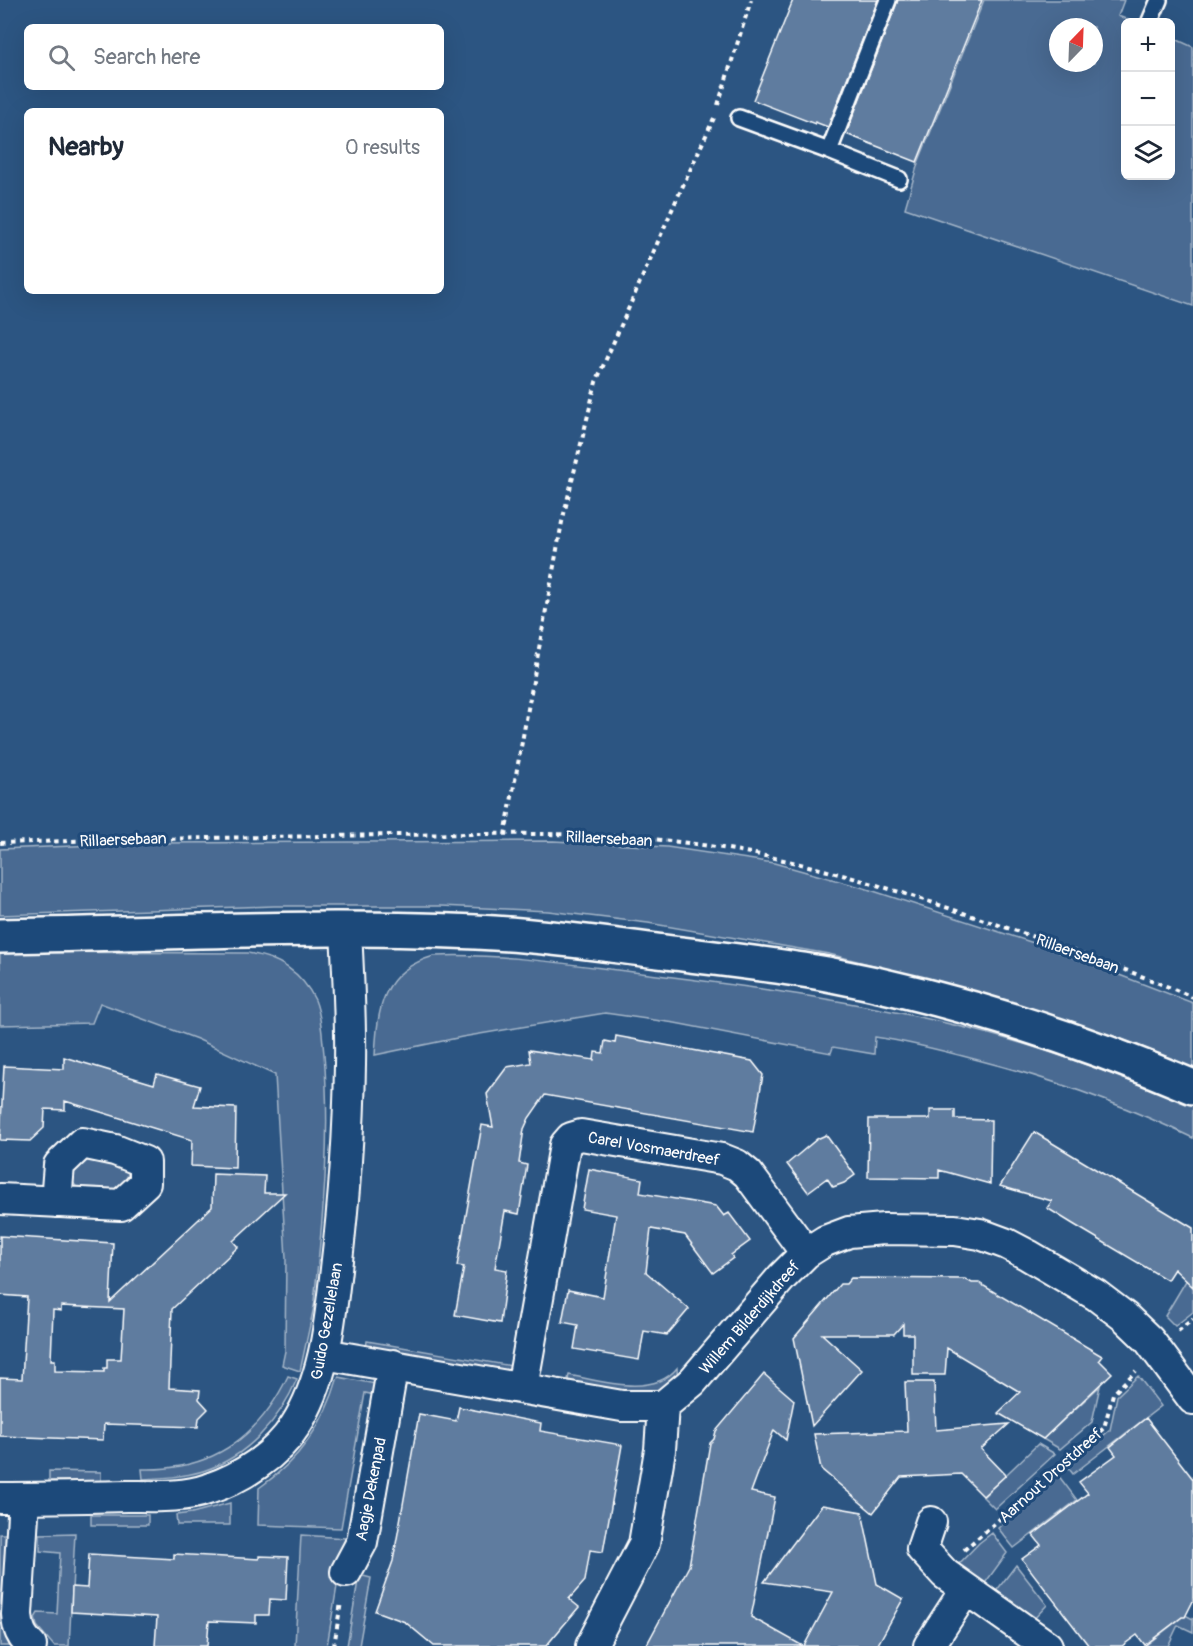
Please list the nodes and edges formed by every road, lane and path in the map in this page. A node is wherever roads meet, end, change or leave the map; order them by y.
1 (750, 0) edge
2 (888, 0) edge
3 (1159, 0) edge
4 (1151, 18) edge
5 (740, 118) dead end
6 (829, 151) junction
7 (899, 179) dead end
8 (505, 835) junction
9 (0, 843) edge
10 (346, 929) junction
11 (0, 936) edge
12 (1193, 997) edge
13 (1193, 1087) edge
14 (0, 1199) edge
15 (56, 1202) dead end
16 (806, 1253) junction
17 (1193, 1319) edge
18 (1157, 1352) junction
19 (324, 1354) junction
20 (393, 1365) junction
21 (522, 1388) junction
22 (1193, 1399) edge
23 (663, 1406) junction
24 (12, 1498) edge
25 (932, 1522) dead end
26 (346, 1572) joint
27 (955, 1582) junction
28 (31, 1646) edge
29 (334, 1646) edge
30 (591, 1646) edge
31 (929, 1646) edge
32 (1047, 1646) edge

1 - 8 path
2 - 6 lane
3 - 4 lane
5 - 6 lane
6 - 7 lane
8 - 9 path, Rillaersebaan
8 - 12 path, Rillaersebaan
10 - 11 street
10 - 13 street
10 - 19 street, Guido Gezellelaan
14 - 15 street
16 - 18 street, Willem Bilderdijkdreef
16 - 21 street, Carel Vosmaerdreef
16 - 23 street, Willem Bilderdijkdreef
17 - 18 path, Aarnout Drostdreef
18 - 22 street, Willem Bilderdijkdreef
18 - 27 path, Aarnout Drostdreef
19 - 20 street
19 - 24 street, Guido Gezellelaan
20 - 21 street
20 - 26 street, Aagje Dekenpad
21 - 23 street
23 - 30 street
24 - 28 street
25 - 27 street
26 - 29 path
27 - 31 street
27 - 32 street

